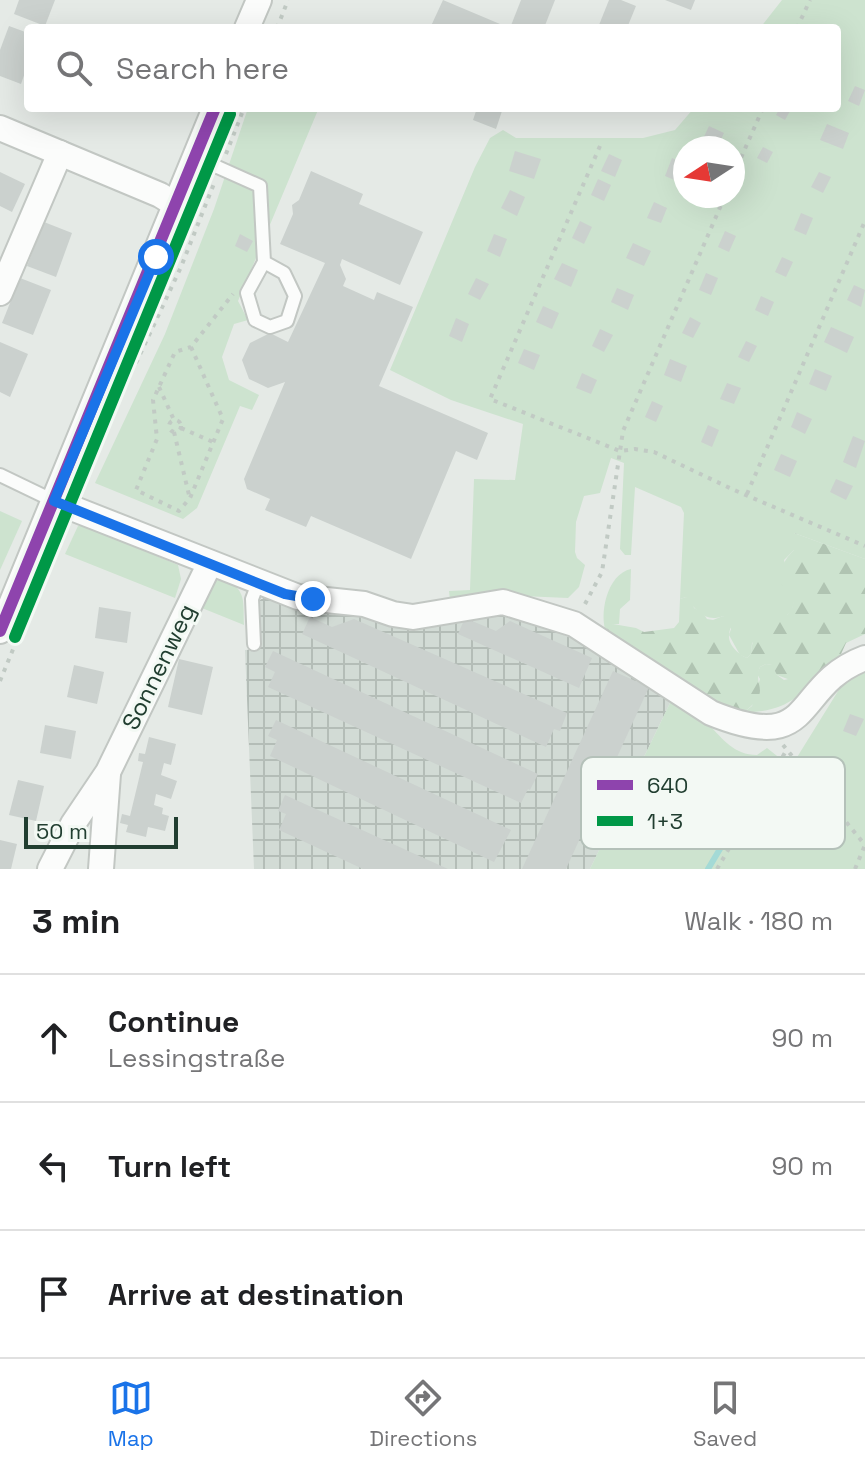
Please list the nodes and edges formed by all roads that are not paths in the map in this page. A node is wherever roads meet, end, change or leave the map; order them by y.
1 (259, 0) edge
2 (249, 24) edge
3 (213, 112) edge
4 (0, 128) edge
5 (60, 153) junction
6 (195, 157) junction
7 (176, 205) junction
8 (264, 262) junction
9 (0, 293) edge
10 (0, 475) edge
11 (54, 501) junction
12 (210, 563) junction
13 (258, 583) junction
14 (0, 631) edge
15 (254, 644) dead end
16 (865, 658) edge
17 (108, 772) junction
18 (50, 869) edge
19 (101, 869) edge

1 - 2 street
3 - 6 street
4 - 5 street
5 - 7 street
5 - 9 street
6 - 7 street
6 - 8 lane
7 - 11 street
8 - 8 lane
10 - 11 lane
11 - 12 street
11 - 14 street
12 - 13 street
12 - 17 street, Sonnenweg
13 - 15 lane
13 - 16 street
17 - 18 street, Sonnenweg
17 - 19 street, Sonnenweg

